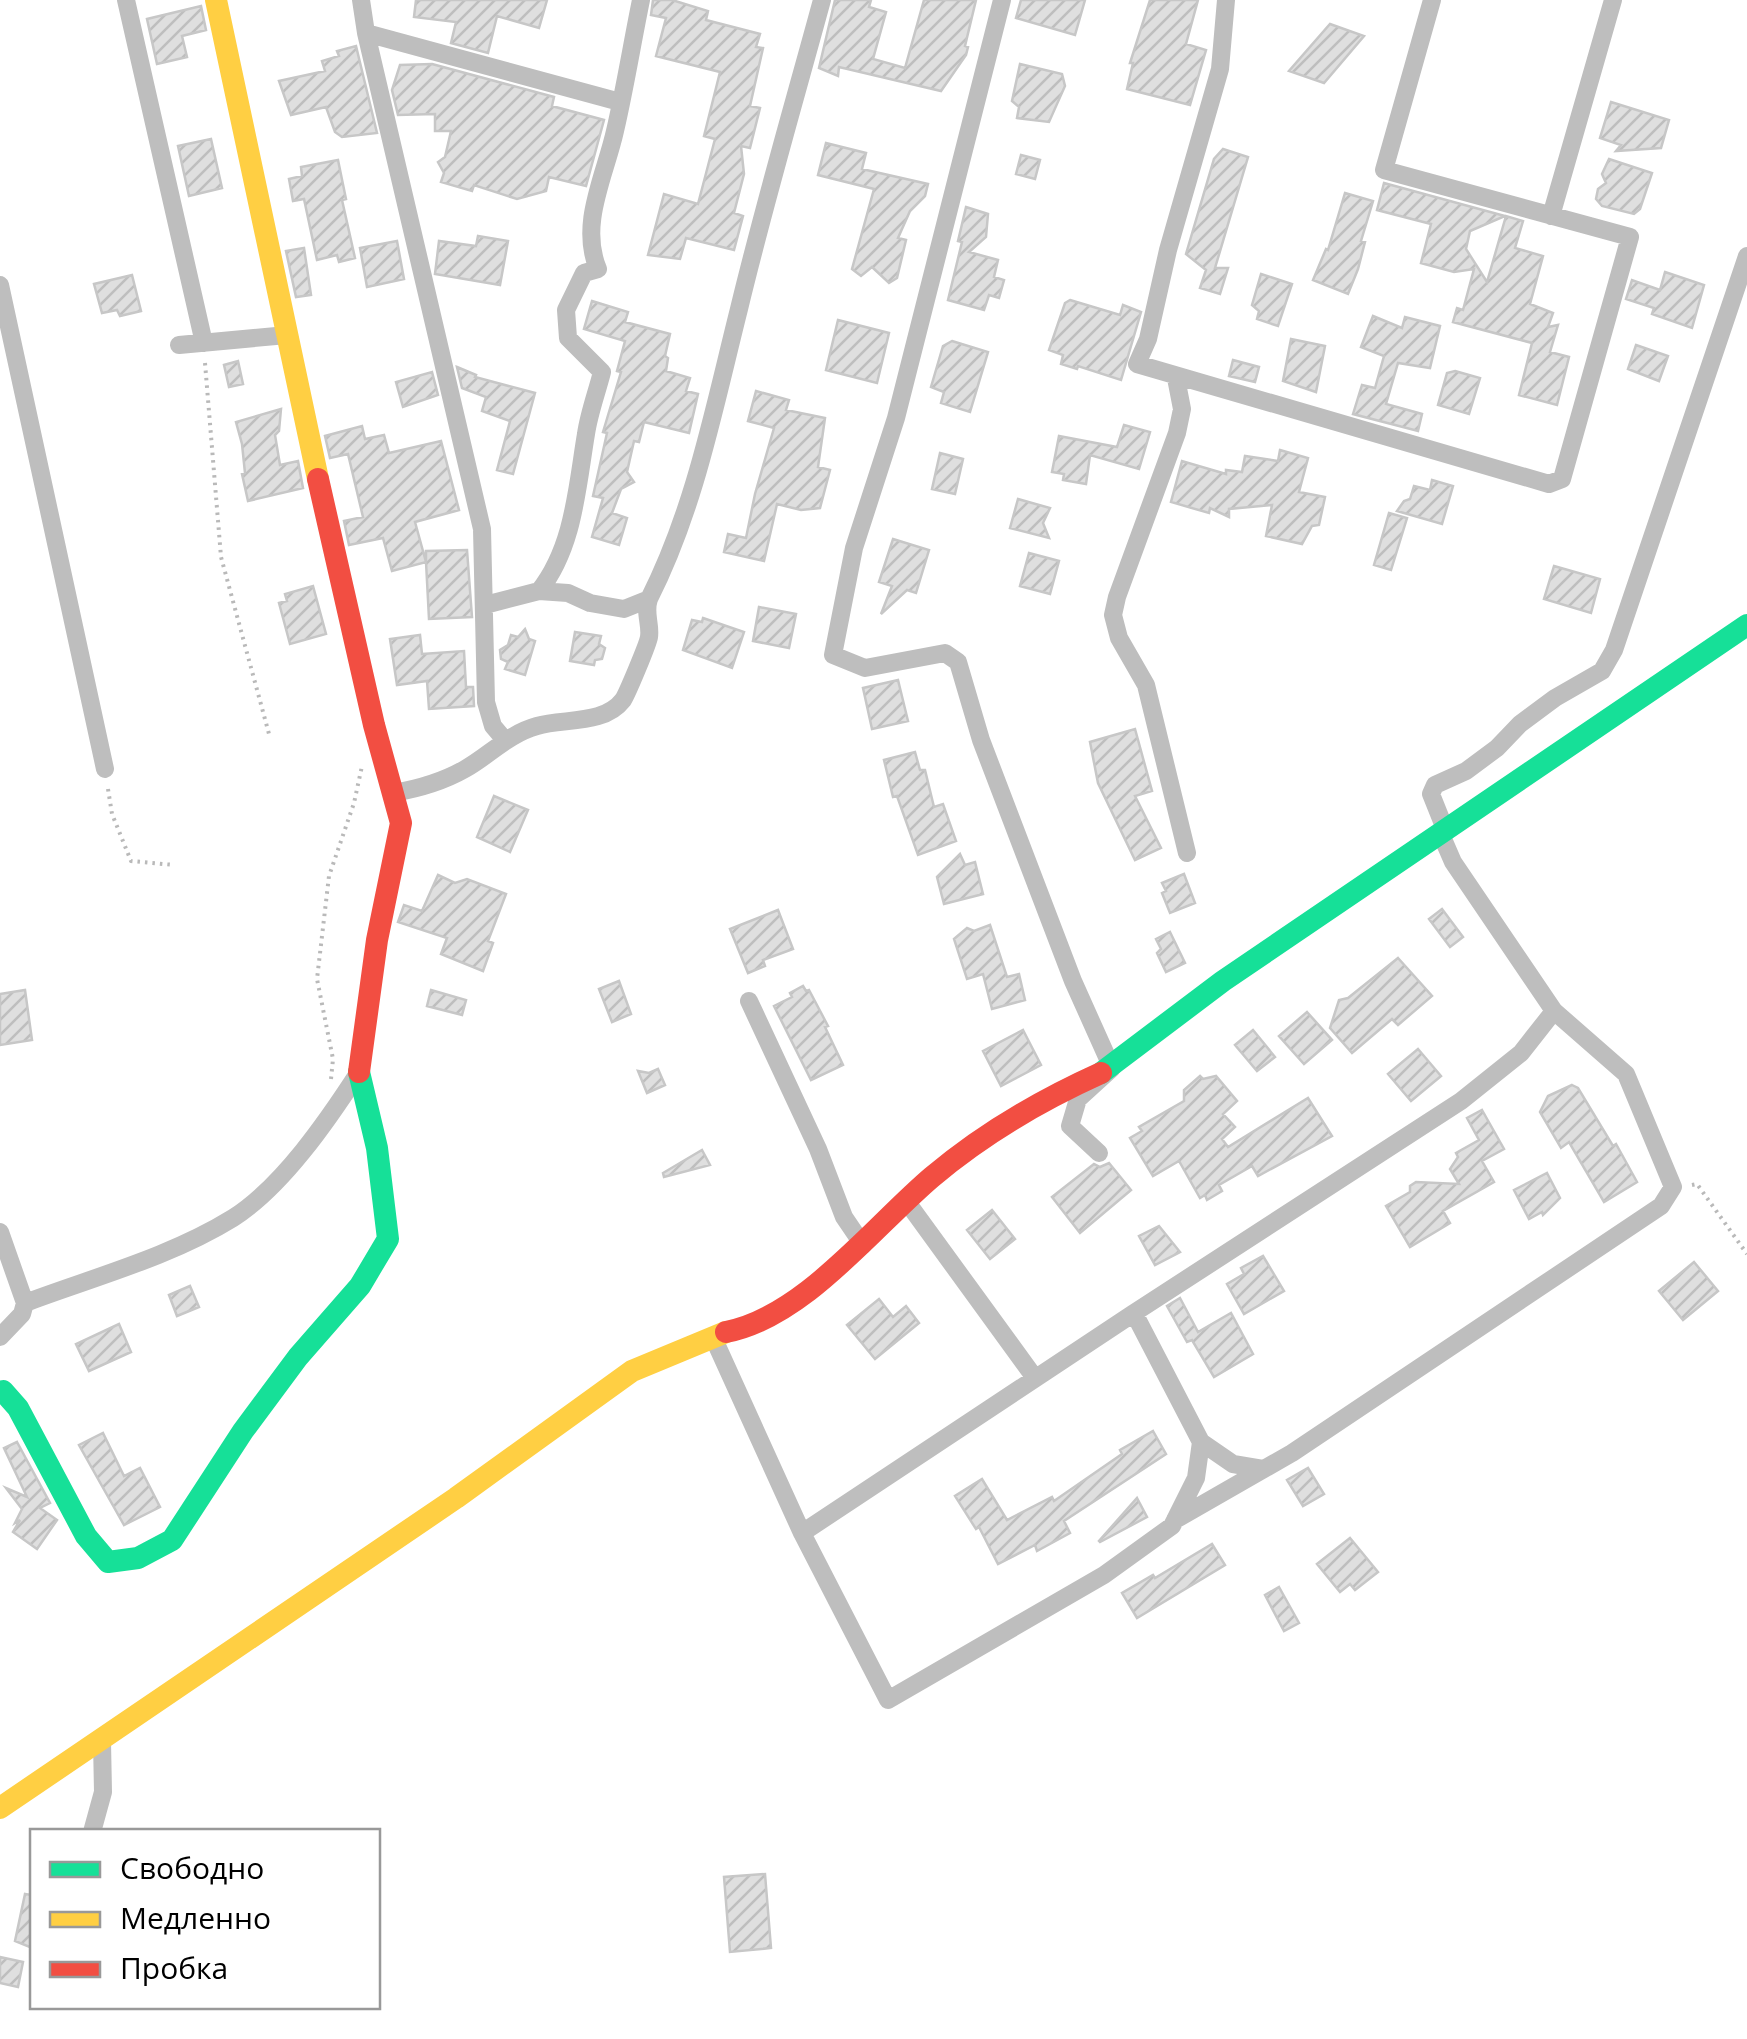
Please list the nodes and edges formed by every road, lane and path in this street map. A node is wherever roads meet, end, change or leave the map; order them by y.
1 (126, 0) edge
2 (216, 0) edge
3 (361, 0) edge
4 (641, 0) edge
5 (822, 0) edge
6 (1002, 0) edge
7 (1226, 0) edge
8 (1432, 0) edge
9 (1612, 0) edge
10 (366, 33) junction
11 (620, 102) junction
12 (1551, 216) junction
13 (1747, 256) edge
14 (0, 285) edge
15 (287, 335) junction
16 (204, 343) junction
17 (179, 345) dead end
18 (1176, 378) junction
19 (538, 591) junction
20 (649, 600) junction
21 (485, 604) junction
22 (1745, 630) edge
23 (269, 734) dead end
24 (504, 739) junction
25 (364, 752) dead end
26 (105, 769) joint
27 (393, 792) junction
28 (1443, 831) junction
29 (1187, 853) dead end
30 (174, 864) dead end
31 (749, 1001) dead end
32 (1554, 1011) junction
33 (1112, 1068) junction
34 (359, 1072) junction
35 (331, 1079) dead end
36 (1100, 1153) dead end
37 (1673, 1187) junction
38 (907, 1202) junction
39 (0, 1232) edge
40 (863, 1245) junction
41 (1747, 1254) edge
42 (25, 1303) junction
43 (1134, 1313) junction
44 (0, 1337) edge
45 (713, 1337) junction
46 (1035, 1378) junction
47 (0, 1392) edge
48 (1202, 1442) junction
49 (1263, 1469) junction
50 (1175, 1520) junction
51 (802, 1533) junction
52 (102, 1742) junction
53 (0, 1808) edge
54 (93, 1829) edge

1 - 16 street
2 - 15 main road
3 - 10 street
4 - 11 street
5 - 20 street
6 - 33 street
7 - 18 street
8 - 12 street
9 - 12 street
10 - 11 street
10 - 21 street
11 - 19 street
12 - 18 street
13 - 28 street
14 - 26 street
15 - 16 street
15 - 27 main road
16 - 17 street
16 - 23 path
18 - 29 street
19 - 20 street
19 - 21 street
20 - 24 street
21 - 24 street
22 - 28 main road
24 - 27 street
25 - 35 path
26 - 30 path
27 - 34 main road
28 - 32 street
28 - 33 main road
31 - 40 street
32 - 37 street
32 - 43 street
33 - 36 street
33 - 38 main road
34 - 42 street
34 - 47 main road
37 - 41 path
37 - 49 street
38 - 40 main road
38 - 46 street
39 - 42 street
40 - 45 main road
42 - 44 street
43 - 46 street
43 - 48 street
45 - 51 street
45 - 52 main road
46 - 51 street
48 - 49 street
48 - 50 street
49 - 50 street
50 - 51 street
52 - 53 main road
52 - 54 street

